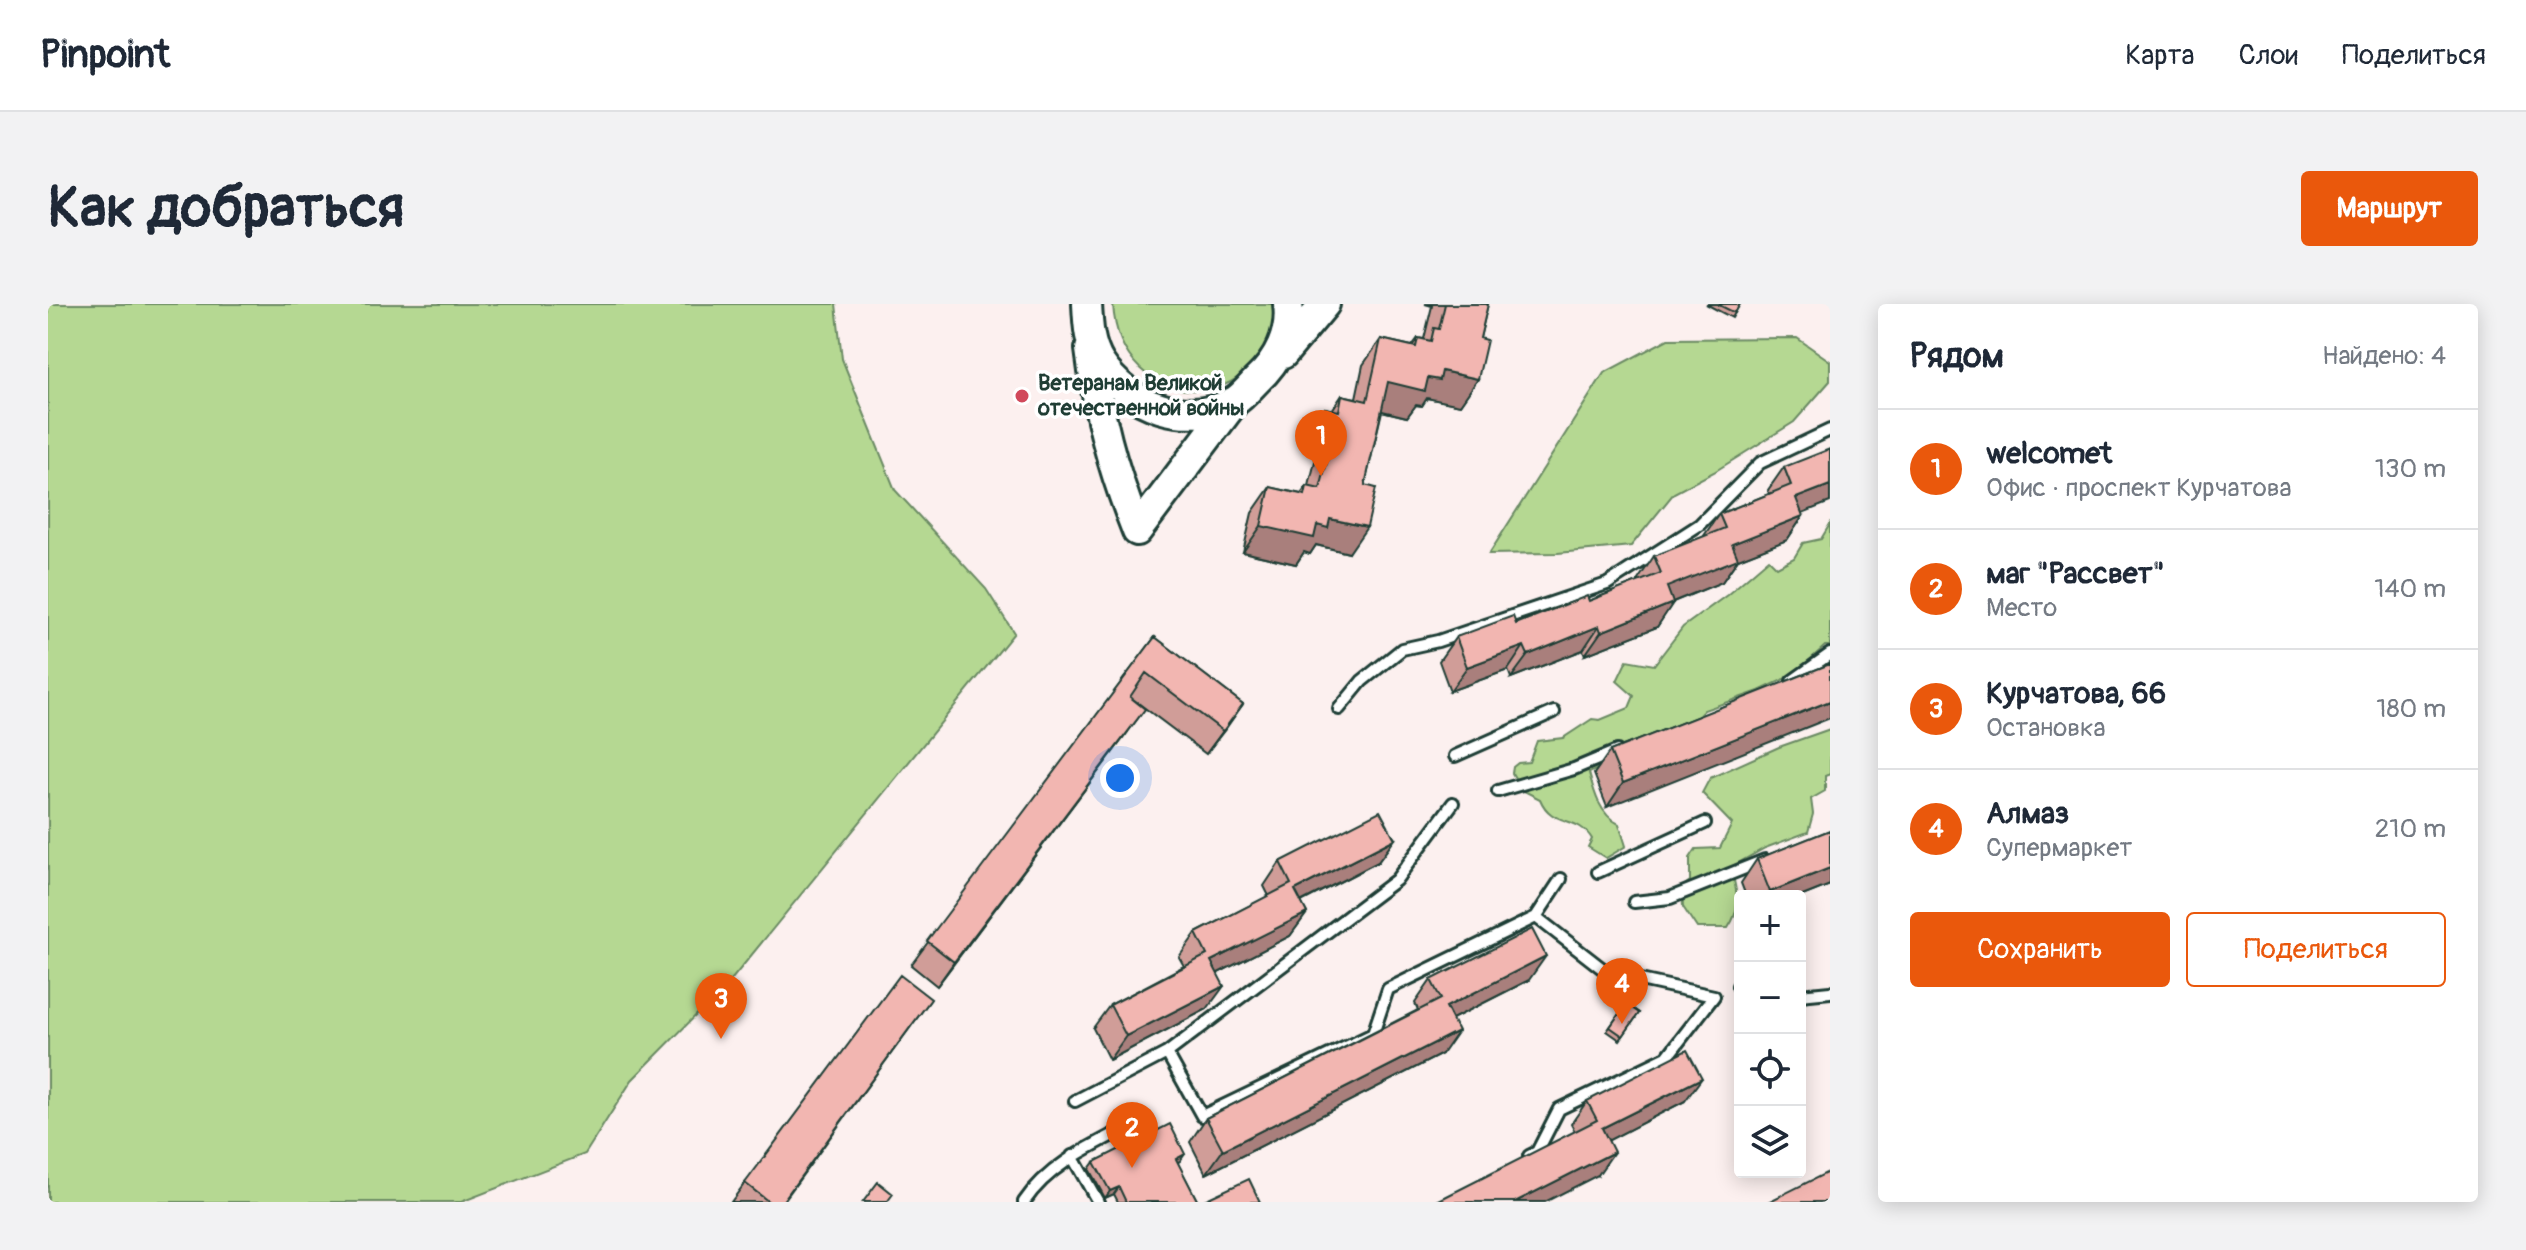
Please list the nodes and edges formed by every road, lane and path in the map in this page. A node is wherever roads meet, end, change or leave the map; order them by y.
1 (1288, 304) edge
2 (1325, 304) edge
3 (1088, 318) edge
4 (1273, 366) junction
5 (1235, 401) junction
6 (1830, 430) edge
7 (1830, 654) edge
8 (1785, 684) edge
9 (1339, 709) dead end
10 (1554, 712) dead end
11 (1630, 746) edge
12 (1455, 756) dead end
13 (1498, 791) dead end
14 (1453, 803) dead end
15 (1705, 823) dead end
16 (1772, 857) edge
17 (1598, 872) dead end
18 (1561, 879) dead end
19 (1634, 902) dead end
20 (1536, 917) junction
21 (1830, 992) edge
22 (1806, 994) edge
23 (1167, 1053) junction
24 (1075, 1101) dead end
25 (1136, 1123) dead end
26 (1072, 1156) junction
27 (1523, 1159) edge
28 (1024, 1202) edge
29 (1098, 1202) edge

1 - 4 main road
2 - 4 main road
3 - 5 main road
3 - 5 main road
4 - 5 main road
6 - 9 lane
7 - 8 lane
10 - 12 lane
11 - 13 lane
14 - 23 lane
15 - 17 lane
16 - 19 lane
18 - 20 lane
20 - 23 lane
20 - 27 lane
21 - 22 lane
23 - 24 lane
25 - 26 lane
26 - 28 lane
26 - 29 lane

